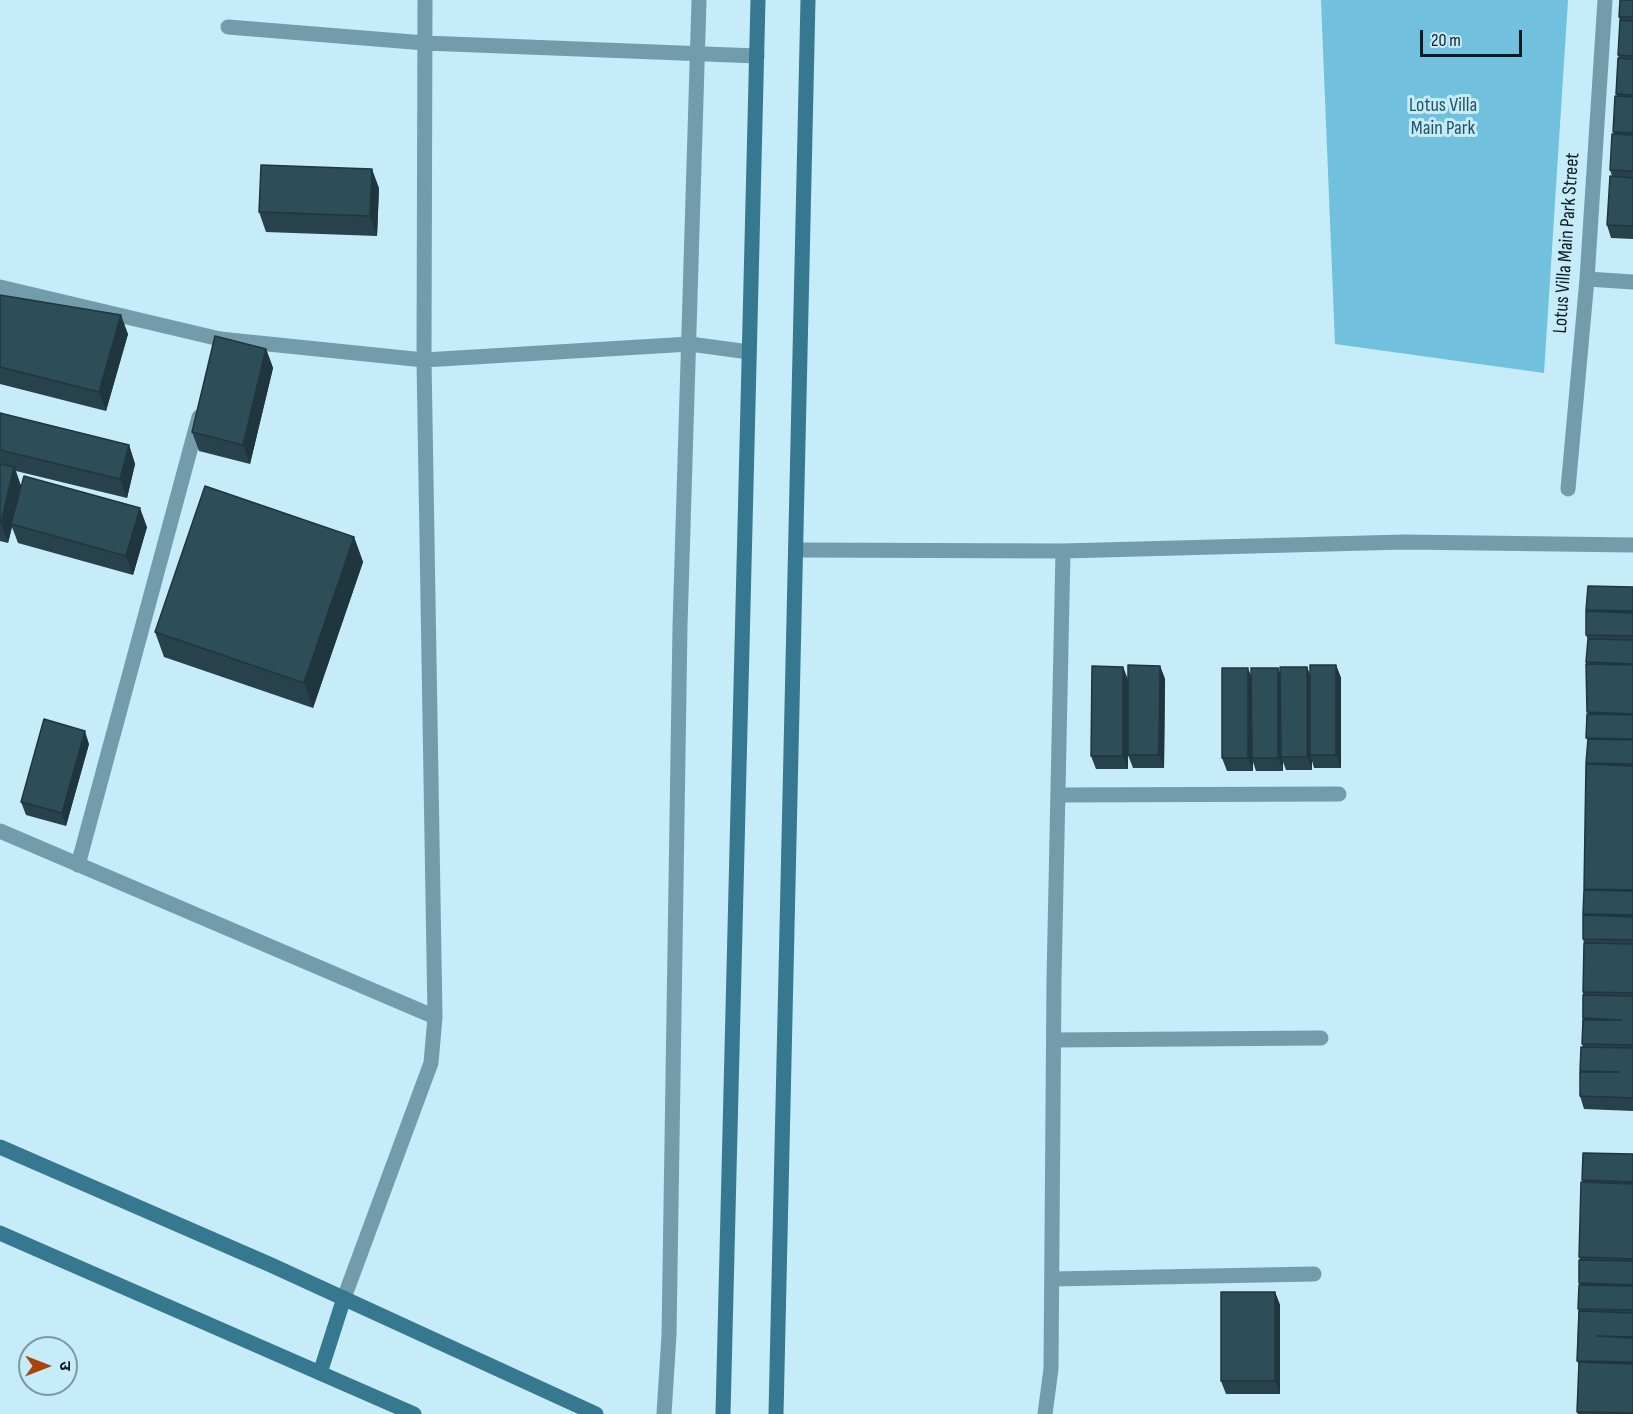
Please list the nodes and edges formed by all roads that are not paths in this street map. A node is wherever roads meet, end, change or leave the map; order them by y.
1 (425, 0) edge
2 (699, 0) edge
3 (758, 0) edge
4 (808, 0) edge
5 (1605, 0) edge
6 (228, 27) dead end
7 (425, 43) junction
8 (698, 54) junction
9 (757, 56) junction
10 (1587, 279) junction
11 (1633, 282) edge
12 (0, 287) edge
13 (690, 344) junction
14 (749, 352) junction
15 (424, 360) junction
16 (202, 408) edge
17 (1568, 489) dead end
18 (1633, 545) edge
19 (796, 550) junction
20 (1063, 551) junction
21 (1339, 794) dead end
22 (1058, 795) junction
23 (0, 831) edge
24 (78, 865) junction
25 (435, 1017) junction
26 (1321, 1038) dead end
27 (1054, 1040) junction
28 (0, 1147) edge
29 (0, 1233) edge
30 (1314, 1274) dead end
31 (1052, 1279) junction
32 (344, 1298) junction
33 (320, 1373) junction
34 (414, 1414) edge
35 (596, 1414) edge
36 (664, 1414) edge
37 (723, 1414) edge
38 (776, 1414) edge
39 (1045, 1414) edge

1 - 7 street
2 - 8 street
3 - 9 street
4 - 19 street
5 - 10 street, Lotus Villa Main Park Street
6 - 7 street
7 - 8 street
7 - 15 street
8 - 9 street
8 - 13 street
9 - 14 street
10 - 11 street
10 - 17 street, Lotus Villa Main Park Street
12 - 15 street
13 - 14 street
13 - 15 street
13 - 36 street
14 - 37 street
15 - 25 street
16 - 24 street
18 - 20 street
19 - 20 street
19 - 38 street
20 - 22 street
21 - 22 street
22 - 27 street
23 - 24 street
24 - 25 street
25 - 32 street
26 - 27 street
27 - 31 street
28 - 32 street
29 - 33 street
30 - 31 street
31 - 39 street
32 - 33 street
32 - 35 street
33 - 34 street

